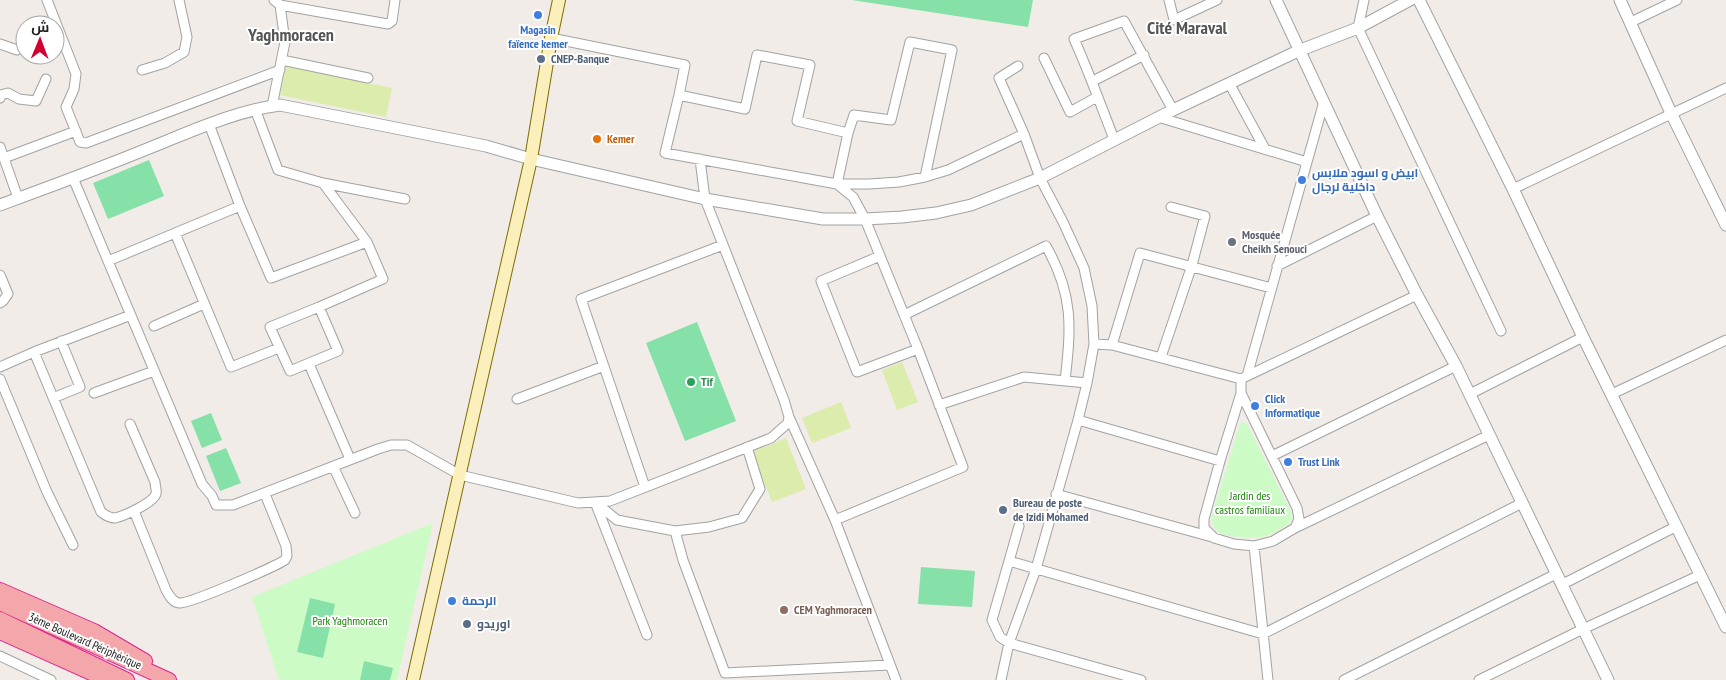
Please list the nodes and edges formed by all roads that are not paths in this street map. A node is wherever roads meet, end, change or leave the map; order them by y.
1 (47, 0) edge
2 (179, 0) edge
3 (395, 0) edge
4 (559, 0) edge
5 (1169, 0) edge
6 (1217, 0) edge
7 (1276, 0) edge
8 (1364, 0) edge
9 (1410, 0) edge
10 (1419, 0) edge
11 (1620, 0) edge
12 (1677, 0) edge
13 (277, 3) edge
14 (1631, 22) junction
15 (1358, 28) junction
16 (551, 38) junction
17 (0, 44) edge
18 (15, 49) edge
19 (1298, 50) junction
20 (1144, 54) junction
21 (1044, 58) dead end
22 (282, 60) junction
23 (1018, 66) dead end
24 (142, 70) dead end
25 (280, 70) junction
26 (368, 78) dead end
27 (46, 79) dead end
28 (1093, 81) junction
29 (1229, 83) junction
30 (1726, 88) edge
31 (679, 95) junction
32 (1097, 97) junction
33 (0, 98) edge
34 (1324, 105) junction
35 (272, 106) junction
36 (255, 109) junction
37 (1173, 110) junction
38 (1671, 113) junction
39 (1158, 117) junction
40 (209, 124) junction
41 (76, 131) junction
42 (848, 133) junction
43 (1024, 134) junction
44 (1114, 139) junction
45 (0, 147) edge
46 (1265, 149) junction
47 (4, 158) junction
48 (531, 158) junction
49 (700, 159) junction
50 (1307, 162) junction
51 (925, 177) junction
52 (73, 178) junction
53 (1040, 178) junction
54 (324, 183) junction
55 (837, 184) junction
56 (1514, 189) junction
57 (18, 198) junction
58 (406, 199) dead end
59 (704, 199) junction
60 (0, 205) edge
61 (240, 206) junction
62 (1171, 207) dead end
63 (1376, 216) junction
64 (865, 219) junction
65 (1725, 219) edge
66 (175, 233) junction
67 (367, 242) junction
68 (723, 244) junction
69 (880, 256) junction
70 (108, 261) junction
71 (1192, 265) junction
72 (1277, 266) junction
73 (0, 275) edge
74 (1271, 288) junction
75 (1417, 295) junction
76 (0, 303) edge
77 (204, 304) junction
78 (319, 306) junction
79 (131, 315) junction
80 (904, 315) junction
81 (154, 326) dead end
82 (1501, 331) dead end
83 (1582, 337) junction
84 (1726, 340) edge
85 (61, 341) junction
86 (1094, 344) junction
87 (1112, 344) junction
88 (280, 348) junction
89 (918, 349) junction
90 (34, 352) junction
91 (1161, 357) junction
92 (309, 364) junction
93 (0, 366) edge
94 (604, 366) junction
95 (1456, 366) junction
96 (154, 371) junction
97 (1244, 377) junction
98 (0, 379) edge
99 (1064, 381) junction
100 (1087, 384) junction
101 (1241, 393) junction
102 (94, 394) dead end
103 (1470, 394) junction
104 (1612, 394) junction
105 (53, 398) junction
106 (517, 399) dead end
107 (939, 405) junction
108 (789, 417) junction
109 (1078, 420) junction
110 (130, 424) dead end
111 (1489, 435) junction
112 (747, 447) junction
113 (1272, 456) junction
114 (350, 459) junction
115 (1220, 461) junction
116 (333, 466) junction
117 (460, 475) junction
118 (645, 488) junction
119 (265, 494) junction
120 (1056, 494) junction
121 (595, 502) junction
122 (1522, 503) junction
123 (134, 511) junction
124 (355, 513) dead end
125 (835, 520) junction
126 (1019, 526) dead end
127 (1675, 527) junction
128 (1295, 528) junction
129 (674, 531) junction
130 (1214, 538) junction
131 (73, 545) dead end
132 (1254, 546) junction
133 (1009, 561) junction
134 (1036, 569) junction
135 (1556, 574) junction
136 (1700, 575) junction
137 (1563, 584) junction
138 (0, 590) edge
139 (0, 603) edge
140 (0, 619) edge
141 (1726, 627) edge
142 (1583, 629) junction
143 (0, 632) edge
144 (1264, 634) junction
145 (646, 635) dead end
146 (1009, 643) junction
147 (0, 656) edge
148 (890, 665) junction
149 (724, 676) edge
150 (163, 677) edge
151 (51, 680) edge
152 (107, 680) edge
153 (127, 680) edge
154 (413, 680) edge
155 (896, 680) edge
156 (1001, 680) edge
157 (1141, 680) edge
158 (1268, 680) edge
159 (1344, 680) edge
160 (1479, 680) edge
161 (1608, 680) edge

1 - 41 street
2 - 24 street
3 - 13 street
4 - 16 main road
5 - 6 street
7 - 19 street
8 - 15 street
9 - 15 street
10 - 56 street
11 - 14 street
12 - 14 street
13 - 22 street
14 - 38 street
15 - 19 street
15 - 82 street
16 - 31 street
16 - 48 main road
17 - 18 street
19 - 29 street
19 - 34 street
20 - 28 street
20 - 28 street
20 - 37 street
21 - 32 street
22 - 25 street
22 - 26 street
23 - 43 street
25 - 35 street
25 - 41 street
27 - 33 street
28 - 32 street
29 - 37 street
29 - 46 street
30 - 38 street
31 - 42 street
31 - 49 street
32 - 44 street
34 - 50 street
34 - 63 street
35 - 36 street
35 - 48 street
36 - 40 street
36 - 54 street
37 - 39 street
38 - 56 street
38 - 65 street
39 - 44 street
39 - 46 street
40 - 52 street
40 - 61 street
41 - 47 street
42 - 51 street
42 - 55 street
43 - 51 street
43 - 53 street
44 - 53 street
45 - 47 street
46 - 50 street
47 - 57 street
48 - 59 street
48 - 117 main road
49 - 55 street
49 - 59 street
50 - 72 street
51 - 55 street
52 - 57 street
52 - 70 street
53 - 64 street
53 - 86 street
54 - 58 street
54 - 67 street
55 - 64 street
56 - 83 street
57 - 60 street
59 - 64 street
59 - 68 street
61 - 66 street
61 - 67 street
62 - 71 street
63 - 72 street
63 - 75 street
64 - 69 street
66 - 70 street
66 - 77 street
67 - 78 street
68 - 94 street
68 - 108 street
69 - 80 street
69 - 89 street
70 - 79 street
71 - 74 street
71 - 87 street
71 - 91 street
72 - 74 street
73 - 76 street
74 - 97 street
75 - 95 street
75 - 97 street
77 - 81 street
77 - 88 street
78 - 88 street
78 - 92 street
79 - 85 street
79 - 96 street
80 - 89 street
80 - 99 street
83 - 103 street
83 - 104 street
84 - 104 street
85 - 90 street
85 - 105 street
86 - 87 street
86 - 100 street
87 - 91 street
88 - 92 street
89 - 107 street
90 - 93 street
90 - 105 street
91 - 97 street
92 - 114 street
94 - 106 street
94 - 118 street
95 - 103 street
95 - 113 street
96 - 102 street
96 - 119 street
97 - 101 street
98 - 131 street
99 - 100 street
99 - 107 street
100 - 109 street
101 - 113 street
101 - 115 street
103 - 111 street
104 - 127 street
105 - 123 street
107 - 125 street
108 - 112 street
108 - 125 street
109 - 115 street
109 - 120 street
110 - 123 street
111 - 122 street
111 - 128 street
112 - 118 street
112 - 129 street
113 - 128 street
114 - 116 street
114 - 117 street
115 - 130 street
116 - 119 street
116 - 124 street
117 - 121 street
117 - 154 main road
118 - 121 street
119 - 123 street
120 - 130 street
120 - 134 street
121 - 129 street
121 - 145 street
122 - 135 street
122 - 144 street
125 - 148 street
126 - 133 street
127 - 136 street
127 - 137 street
128 - 132 street
129 - 149 street
130 - 132 street
132 - 144 street
133 - 134 street
133 - 146 street
134 - 144 street
134 - 146 street
135 - 137 street
135 - 159 street
136 - 141 street
136 - 142 street
137 - 142 street
138 - 150 highway
139 - 150 highway, 3ème Boulevard Périphérique
140 - 153 highway, 3ème Boulevard Périphérique
142 - 160 street
142 - 161 street
143 - 152 highway
144 - 158 street
146 - 156 street
146 - 157 street
147 - 151 street
148 - 149 street
148 - 155 street

